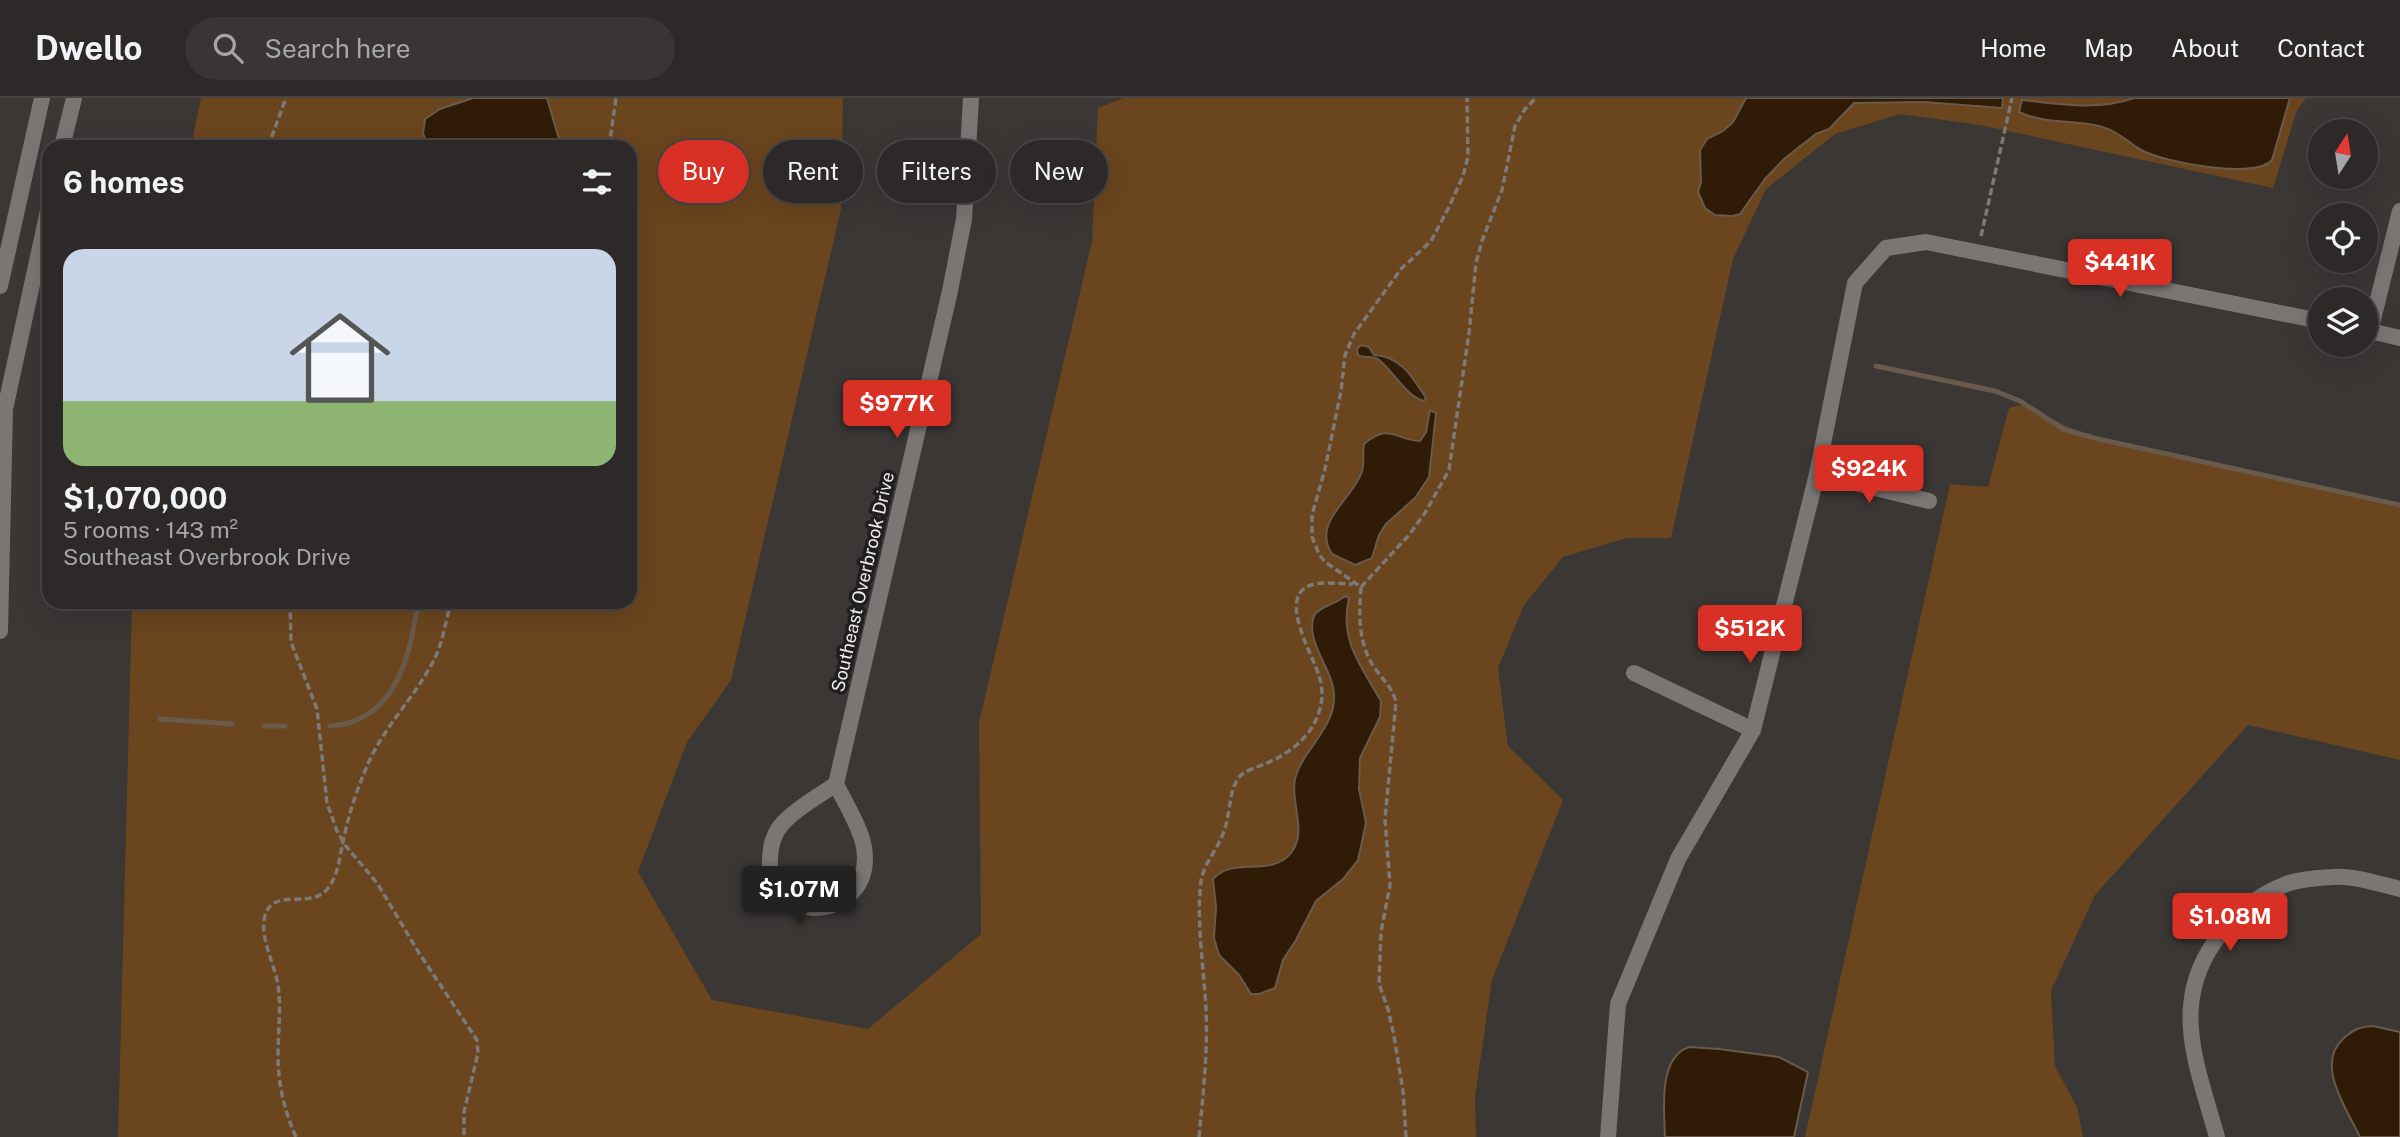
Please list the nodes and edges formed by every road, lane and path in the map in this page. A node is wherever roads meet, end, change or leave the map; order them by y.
1 (42, 98) edge
2 (74, 98) edge
3 (286, 98) edge
4 (616, 98) edge
5 (971, 98) edge
6 (1467, 98) edge
7 (1536, 98) edge
8 (2012, 98) edge
9 (64, 140) edge
10 (271, 140) edge
11 (610, 140) edge
12 (2400, 211) edge
13 (42, 238) edge
14 (1978, 252) junction
15 (0, 286) edge
16 (30, 293) junction
17 (2378, 294) edge
18 (2308, 319) edge
19 (2378, 333) edge
20 (2400, 338) edge
21 (1816, 474) junction
22 (1929, 500) dead end
23 (1, 571) edge
24 (1353, 584) junction
25 (1361, 587) junction
26 (290, 609) edge
27 (449, 609) edge
28 (0, 631) edge
29 (1634, 673) dead end
30 (1753, 730) junction
31 (835, 784) junction
32 (342, 842) junction
33 (2400, 889) edge
34 (296, 1137) edge
35 (464, 1137) edge
36 (1199, 1137) edge
37 (1406, 1137) edge
38 (1608, 1137) edge
39 (2217, 1137) edge

1 - 15 street
2 - 9 street
3 - 10 path
4 - 11 path
5 - 31 street, Southeast Overbrook Drive
6 - 24 path
7 - 25 path
8 - 14 path
12 - 17 street
13 - 16 street
14 - 18 street
14 - 21 street
15 - 16 street
16 - 23 street
19 - 20 street
21 - 22 street
21 - 30 street
23 - 28 street
24 - 25 path
24 - 36 path
25 - 37 path
26 - 32 path
27 - 32 path
29 - 30 street
30 - 38 street
31 - 31 street
32 - 34 path
32 - 35 path
33 - 39 street

